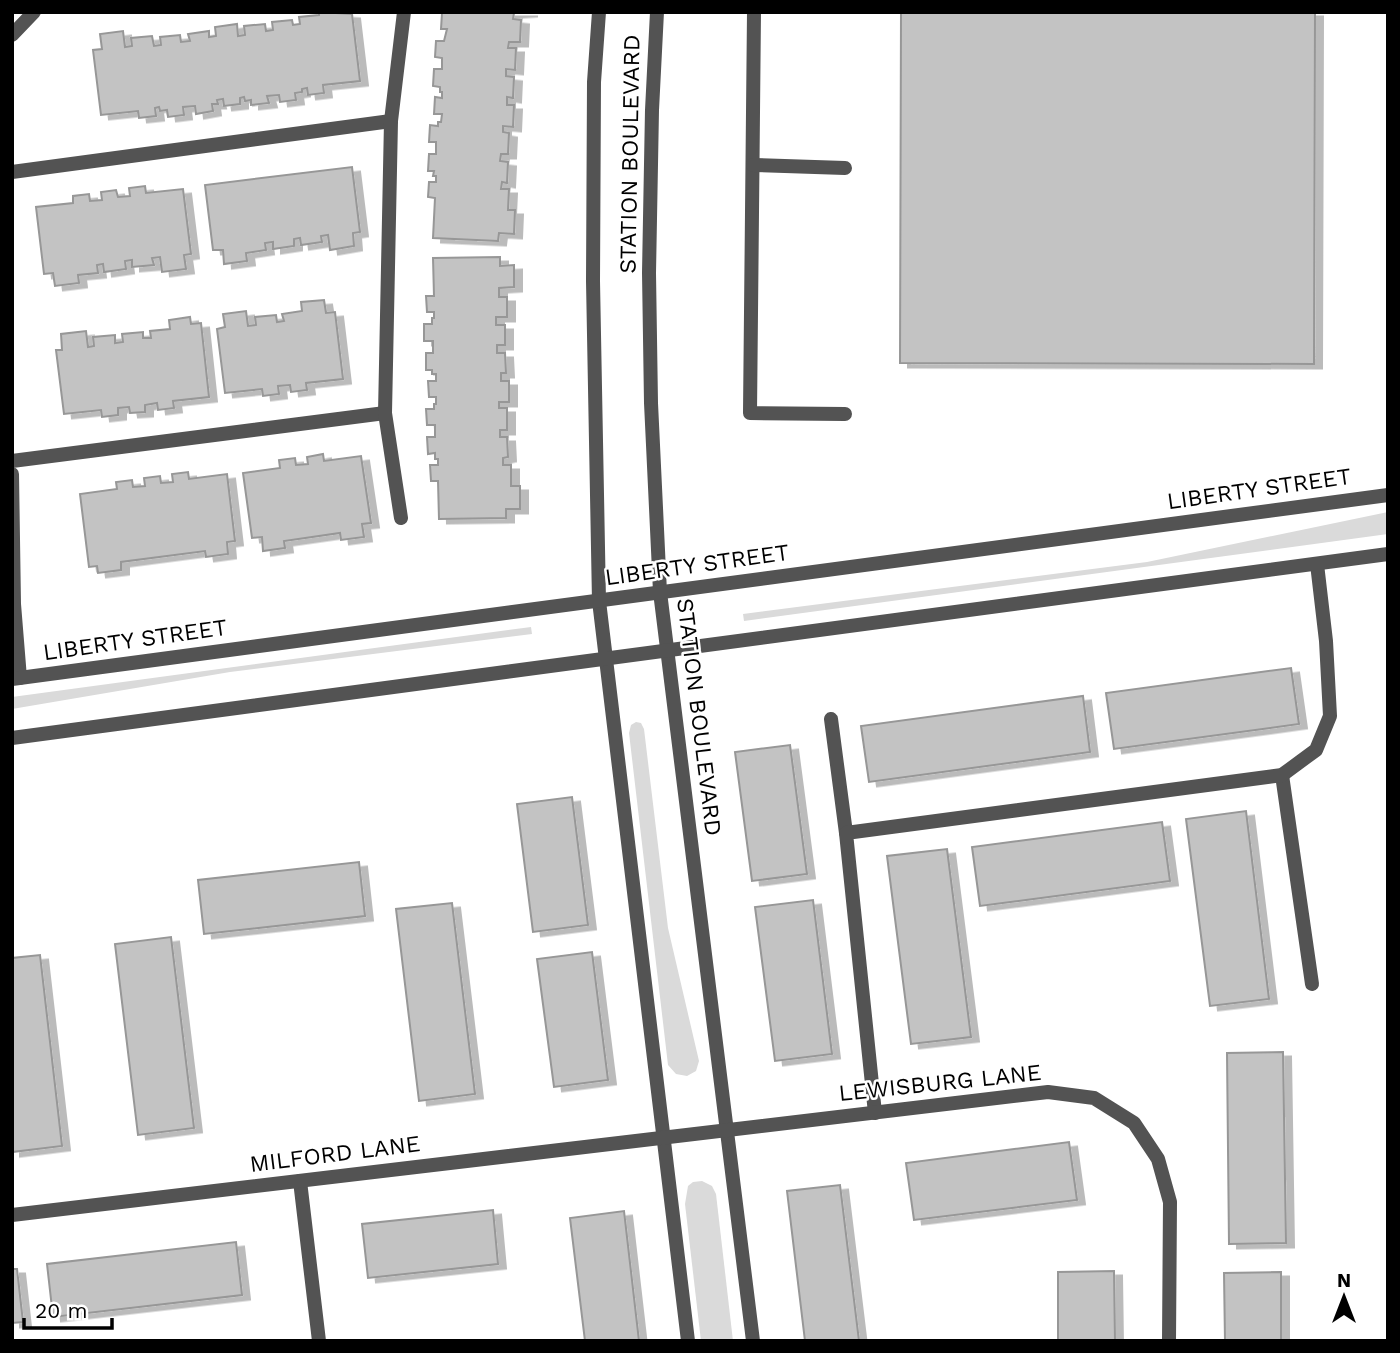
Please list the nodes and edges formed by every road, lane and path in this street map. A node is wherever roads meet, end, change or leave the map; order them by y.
1 (34, 12) edge
2 (404, 12) edge
3 (599, 12) edge
4 (657, 12) edge
5 (754, 12) edge
6 (12, 35) edge
7 (391, 121) junction
8 (753, 165) junction
9 (845, 168) dead end
10 (12, 172) edge
11 (385, 413) junction
12 (845, 414) dead end
13 (12, 461) edge
14 (12, 474) edge
15 (1388, 495) edge
16 (401, 518) dead end
17 (1388, 554) edge
18 (1317, 564) junction
19 (660, 593) junction
20 (599, 601) junction
21 (667, 652) junction
22 (606, 660) junction
23 (16, 679) edge
24 (831, 719) dead end
25 (12, 738) edge
26 (1282, 775) junction
27 (846, 833) junction
28 (1312, 984) dead end
29 (875, 1113) junction
30 (728, 1130) junction
31 (663, 1138) junction
32 (300, 1181) junction
33 (12, 1215) edge
34 (319, 1341) edge
35 (688, 1341) edge
36 (753, 1341) edge
37 (1169, 1341) edge

1 - 6 street
2 - 7 street
3 - 20 street, STATION BOULEVARD
4 - 19 street, STATION BOULEVARD
5 - 8 street
7 - 10 street
7 - 11 street
8 - 9 street
8 - 12 street
11 - 13 street
11 - 16 street
14 - 23 street
15 - 19 street, LIBERTY STREET
17 - 18 street
18 - 21 street
18 - 26 street
19 - 20 street, LIBERTY STREET
19 - 21 street, STATION BOULEVARD
20 - 22 street, STATION BOULEVARD
20 - 23 street, LIBERTY STREET
21 - 22 street
21 - 30 street, STATION BOULEVARD
22 - 25 street
22 - 31 street, STATION BOULEVARD
24 - 27 street
26 - 27 street
26 - 28 street
27 - 29 street
29 - 30 street, LEWISBURG LANE
29 - 37 street, LEWISBURG LANE
30 - 31 street, LEWISBURG LANE
30 - 36 street, STATION BOULEVARD
31 - 32 street, MILFORD LANE
31 - 35 street, STATION BOULEVARD
32 - 33 street, MILFORD LANE
32 - 34 street

